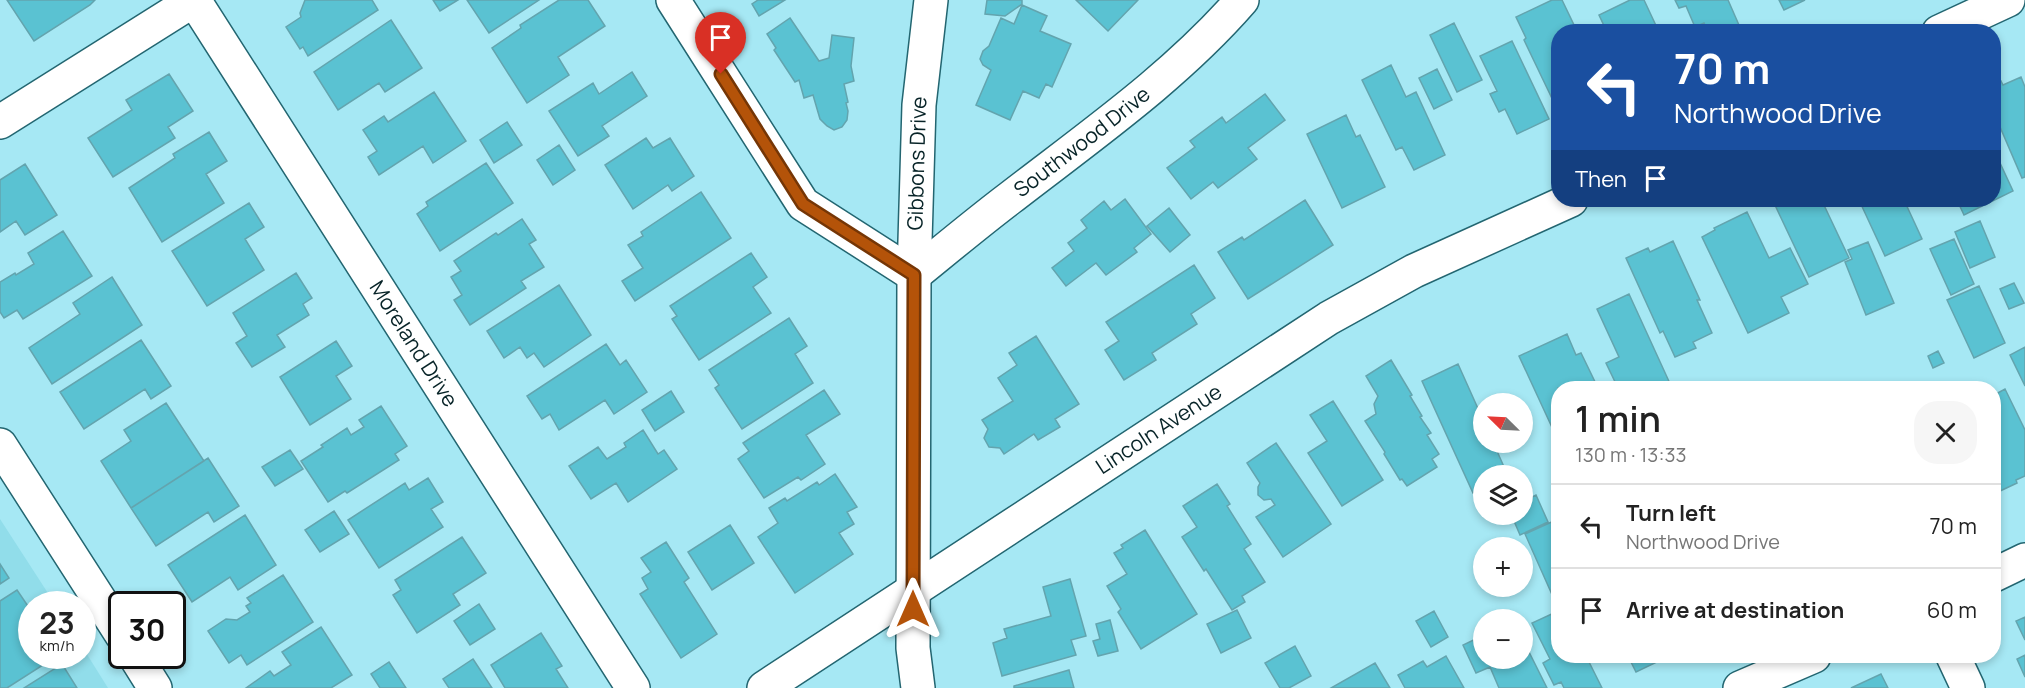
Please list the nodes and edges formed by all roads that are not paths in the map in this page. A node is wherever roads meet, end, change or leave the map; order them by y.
1 (194, 0) edge
2 (673, 0) edge
3 (931, 0) edge
4 (1242, 0) edge
5 (2008, 0) edge
6 (1956, 24) edge
7 (0, 122) edge
8 (1556, 207) edge
9 (914, 275) junction
10 (0, 445) edge
11 (2025, 560) edge
12 (2001, 572) edge
13 (913, 589) junction
14 (108, 613) edge
15 (1798, 663) edge
16 (1956, 663) edge
17 (143, 669) edge
18 (155, 688) edge
19 (633, 688) edge
20 (764, 688) edge
21 (918, 688) edge
22 (1740, 688) edge
23 (1968, 688) edge

1 - 7 street
1 - 19 street, Moreland Drive
2 - 9 street
3 - 9 street, Gibbons Drive
4 - 9 street, Southwood Drive
5 - 6 street
8 - 13 street, Lincoln Avenue
9 - 13 street, Gibbons Drive
10 - 14 street
11 - 12 street
13 - 20 street, Lincoln Avenue
13 - 21 street, Gibbons Drive
15 - 22 street
16 - 23 street
17 - 18 street

